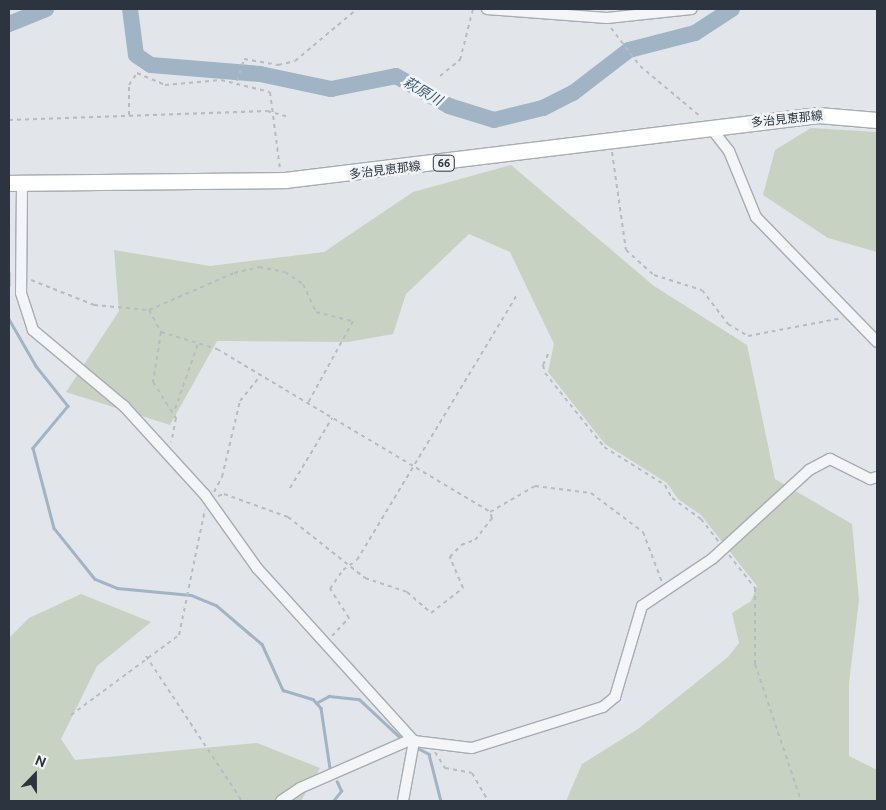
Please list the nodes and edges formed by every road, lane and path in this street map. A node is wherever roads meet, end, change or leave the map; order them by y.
1 (357, 9) edge
2 (473, 9) edge
3 (487, 9) edge
4 (692, 9) edge
5 (607, 18) junction
6 (440, 76) dead end
7 (237, 81) junction
8 (274, 113) junction
9 (129, 116) junction
10 (289, 117) dead end
11 (9, 120) edge
12 (877, 120) edge
13 (711, 128) junction
14 (611, 141) junction
15 (285, 180) junction
16 (15, 183) edge
17 (21, 265) junction
18 (517, 295) dead end
19 (149, 310) junction
20 (856, 322) junction
21 (161, 332) junction
22 (199, 341) junction
23 (877, 342) edge
24 (262, 376) junction
25 (308, 403) junction
26 (174, 410) junction
27 (332, 418) junction
28 (166, 453) junction
29 (415, 467) junction
30 (877, 477) edge
31 (290, 488) dead end
32 (210, 501) junction
33 (490, 512) junction
34 (349, 566) junction
35 (664, 588) junction
36 (326, 642) junction
37 (146, 656) junction
38 (71, 715) dead end
39 (413, 740) junction
40 (432, 745) junction
41 (242, 801) edge
42 (282, 801) edge
43 (404, 801) edge
44 (488, 801) edge

1 - 7 path
2 - 6 path
3 - 5 street
4 - 5 street
5 - 13 path
7 - 8 path
7 - 9 path
8 - 9 path
8 - 10 path
8 - 15 path
9 - 11 path
12 - 13 main road, 多治見恵那線 / 66
13 - 14 main road, 多治見恵那線 / 66
13 - 20 street
14 - 15 main road, 多治見恵那線 / 66
14 - 20 path
15 - 16 main road, 多治見恵那線 / 66
16 - 17 street
17 - 19 path
17 - 28 street
18 - 29 path
19 - 21 path
19 - 25 path
20 - 23 street
21 - 22 path
21 - 26 path
22 - 24 path
22 - 26 path
24 - 25 path
24 - 32 path
25 - 27 path
26 - 28 path
27 - 29 path
27 - 31 path
28 - 32 street
29 - 33 path
29 - 34 path
30 - 35 street
32 - 34 path
32 - 36 street
32 - 37 path
33 - 34 path
33 - 35 path
34 - 36 path
35 - 40 street
36 - 39 street
37 - 38 path
37 - 41 path
39 - 40 street
39 - 42 street
39 - 43 street
40 - 44 path

